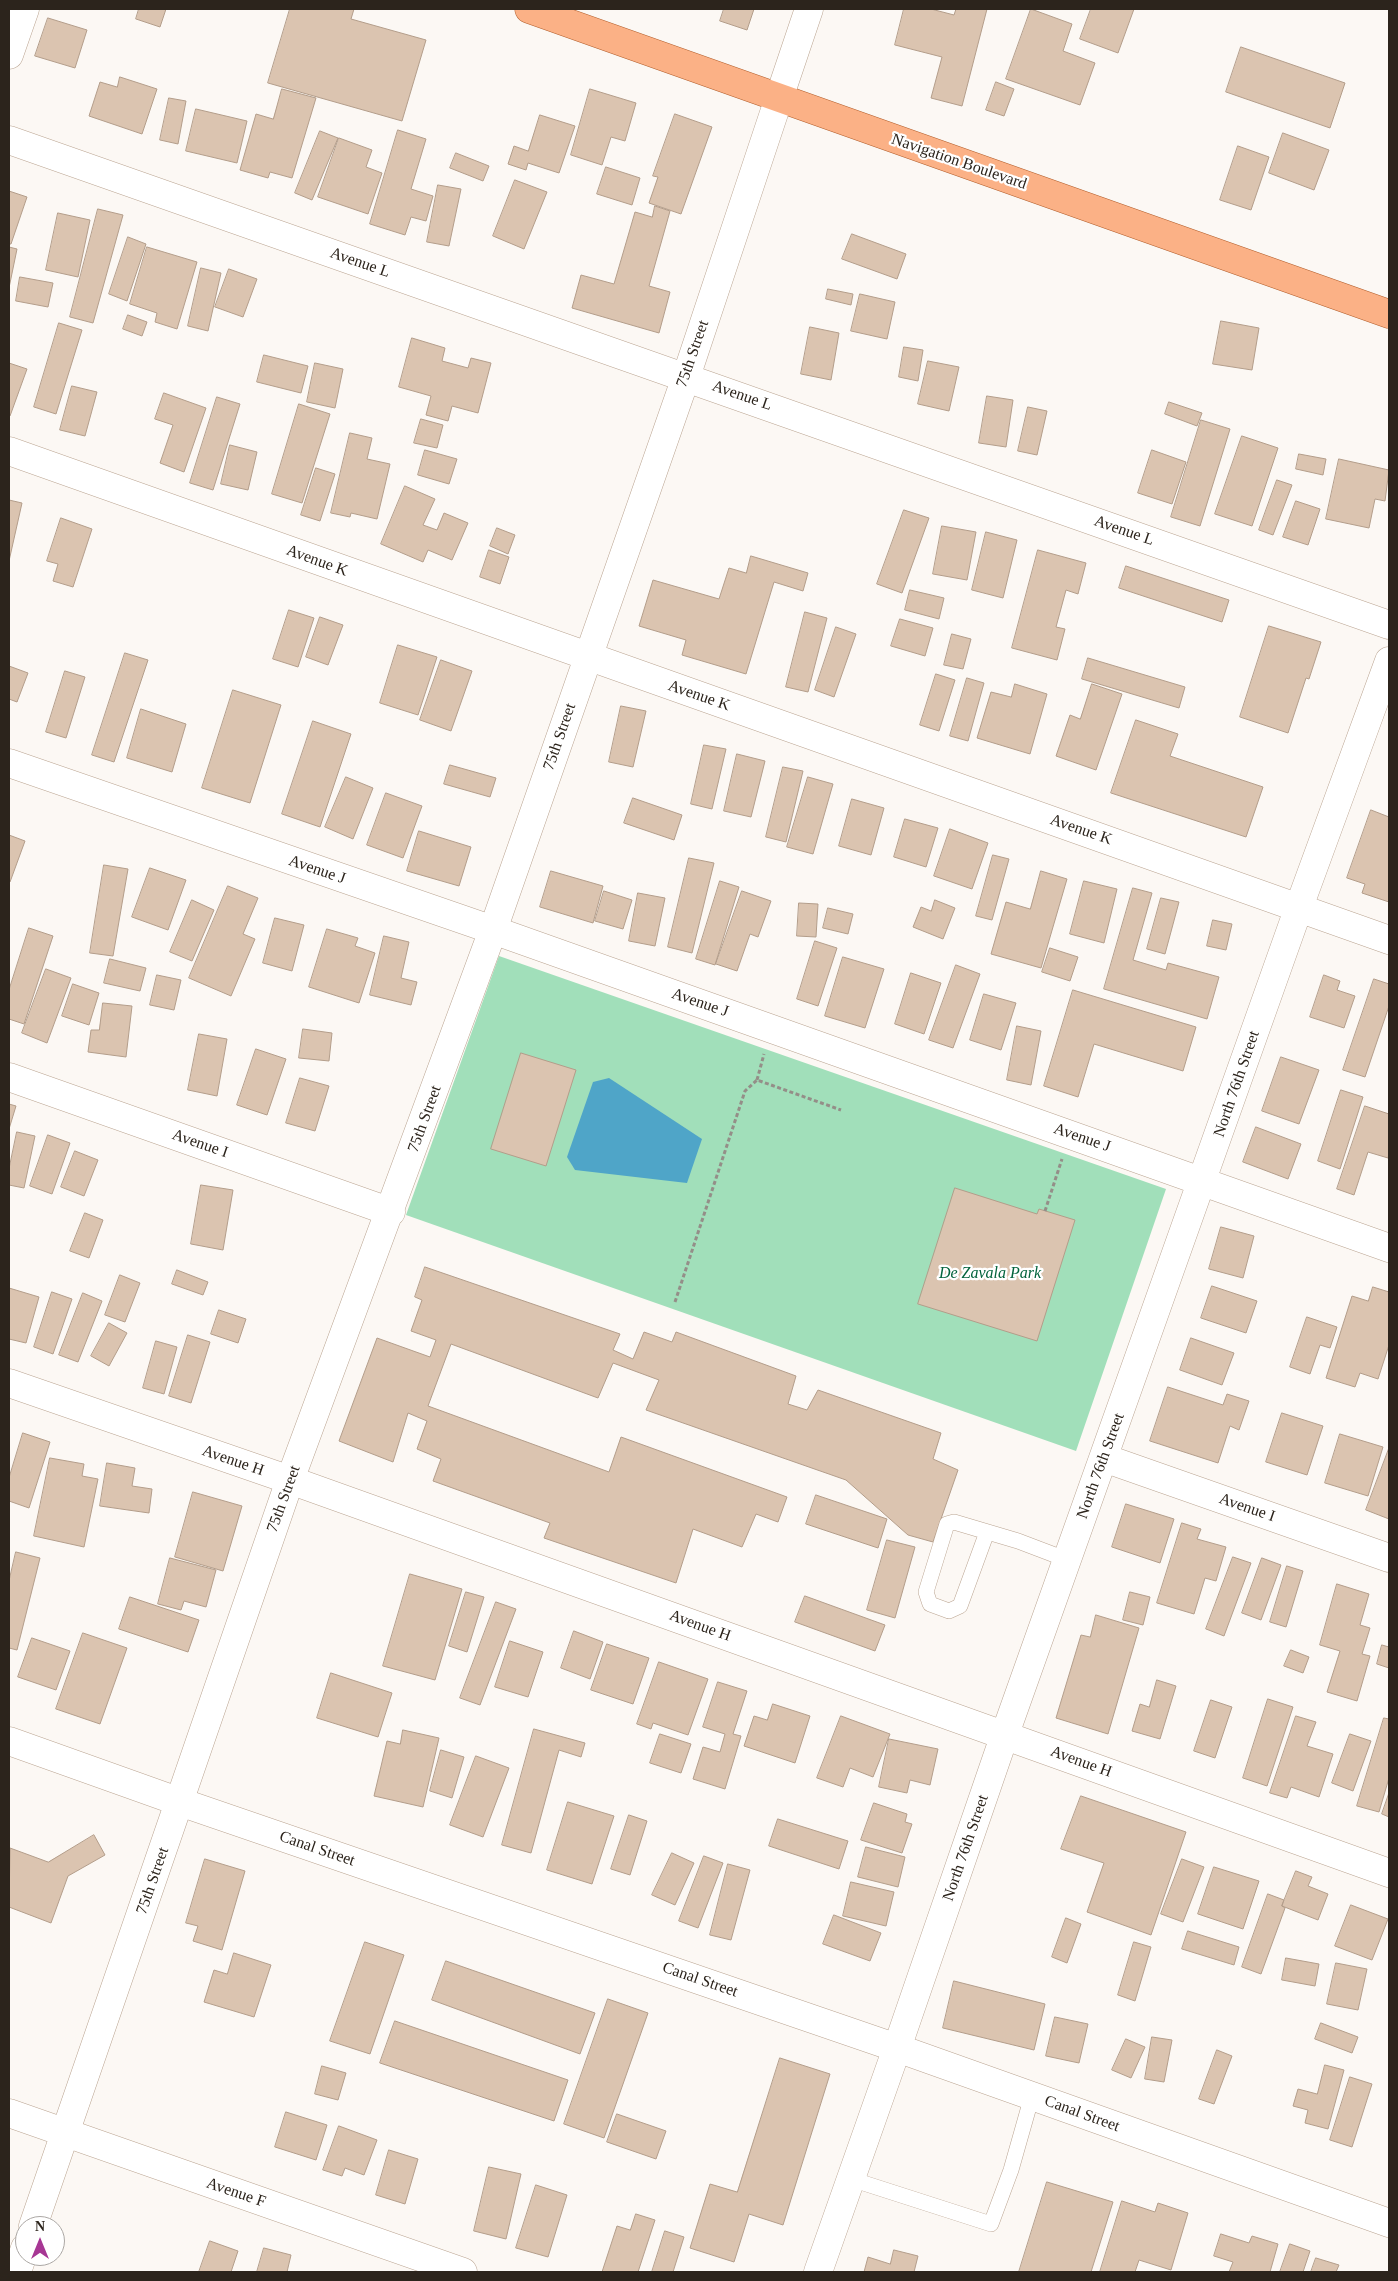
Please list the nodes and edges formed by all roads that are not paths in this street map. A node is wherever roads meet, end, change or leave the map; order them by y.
1 (25, 9) edge
2 (529, 9) edge
3 (809, 9) edge
4 (9, 55) edge
5 (779, 98) junction
6 (9, 140) edge
7 (1389, 314) edge
8 (686, 377) junction
9 (9, 452) edge
10 (1389, 625) edge
11 (587, 656) junction
12 (1389, 661) edge
13 (9, 763) edge
14 (1299, 907) junction
15 (493, 930) junction
16 (1389, 940) edge
17 (9, 1077) edge
18 (1203, 1181) junction
19 (391, 1212) junction
20 (1389, 1248) edge
21 (9, 1383) edge
22 (1104, 1458) junction
23 (290, 1480) junction
24 (987, 1532) junction
25 (1389, 1558) edge
26 (1068, 1560) junction
27 (1005, 1734) junction
28 (9, 1741) edge
29 (180, 1802) junction
30 (1389, 1873) edge
31 (898, 2048) junction
32 (1032, 2096) junction
33 (9, 2113) edge
34 (65, 2133) junction
35 (851, 2179) junction
36 (36, 2216) edge
37 (1389, 2223) edge
38 (463, 2272) edge
39 (818, 2272) edge

1 - 4 street
2 - 5 main road, Navigation Boulevard
3 - 5 street, 75th Street
5 - 7 main road, Navigation Boulevard
5 - 8 street, 75th Street
6 - 8 street, Avenue L
8 - 10 street, Avenue L
8 - 11 street, 75th Street
9 - 11 street, Avenue K
11 - 14 street, Avenue K
11 - 15 street, 75th Street
12 - 14 street, North 76th Street
13 - 15 street, Avenue J
14 - 16 street, Avenue K
14 - 18 street, North 76th Street
15 - 18 street, Avenue J
15 - 19 street, 75th Street
17 - 19 street, Avenue I
18 - 20 street, Avenue J
18 - 22 street, North 76th Street
19 - 23 street, 75th Street
21 - 23 street, Avenue H
22 - 25 street, Avenue I
22 - 26 street, North 76th Street
23 - 27 street, Avenue H
23 - 29 street, 75th Street
24 - 24 lane
24 - 26 lane
26 - 27 street, North 76th Street
27 - 30 street, Avenue H
27 - 31 street, North 76th Street
28 - 29 street, Canal Street
29 - 31 street, Canal Street
29 - 34 street, 75th Street
31 - 32 street, Canal Street
31 - 35 street, North 76th Street
32 - 35 lane
32 - 37 street, Canal Street
33 - 34 street, Avenue F
34 - 36 street, 75th Street
34 - 38 street, Avenue F
35 - 39 street, North 76th Street

